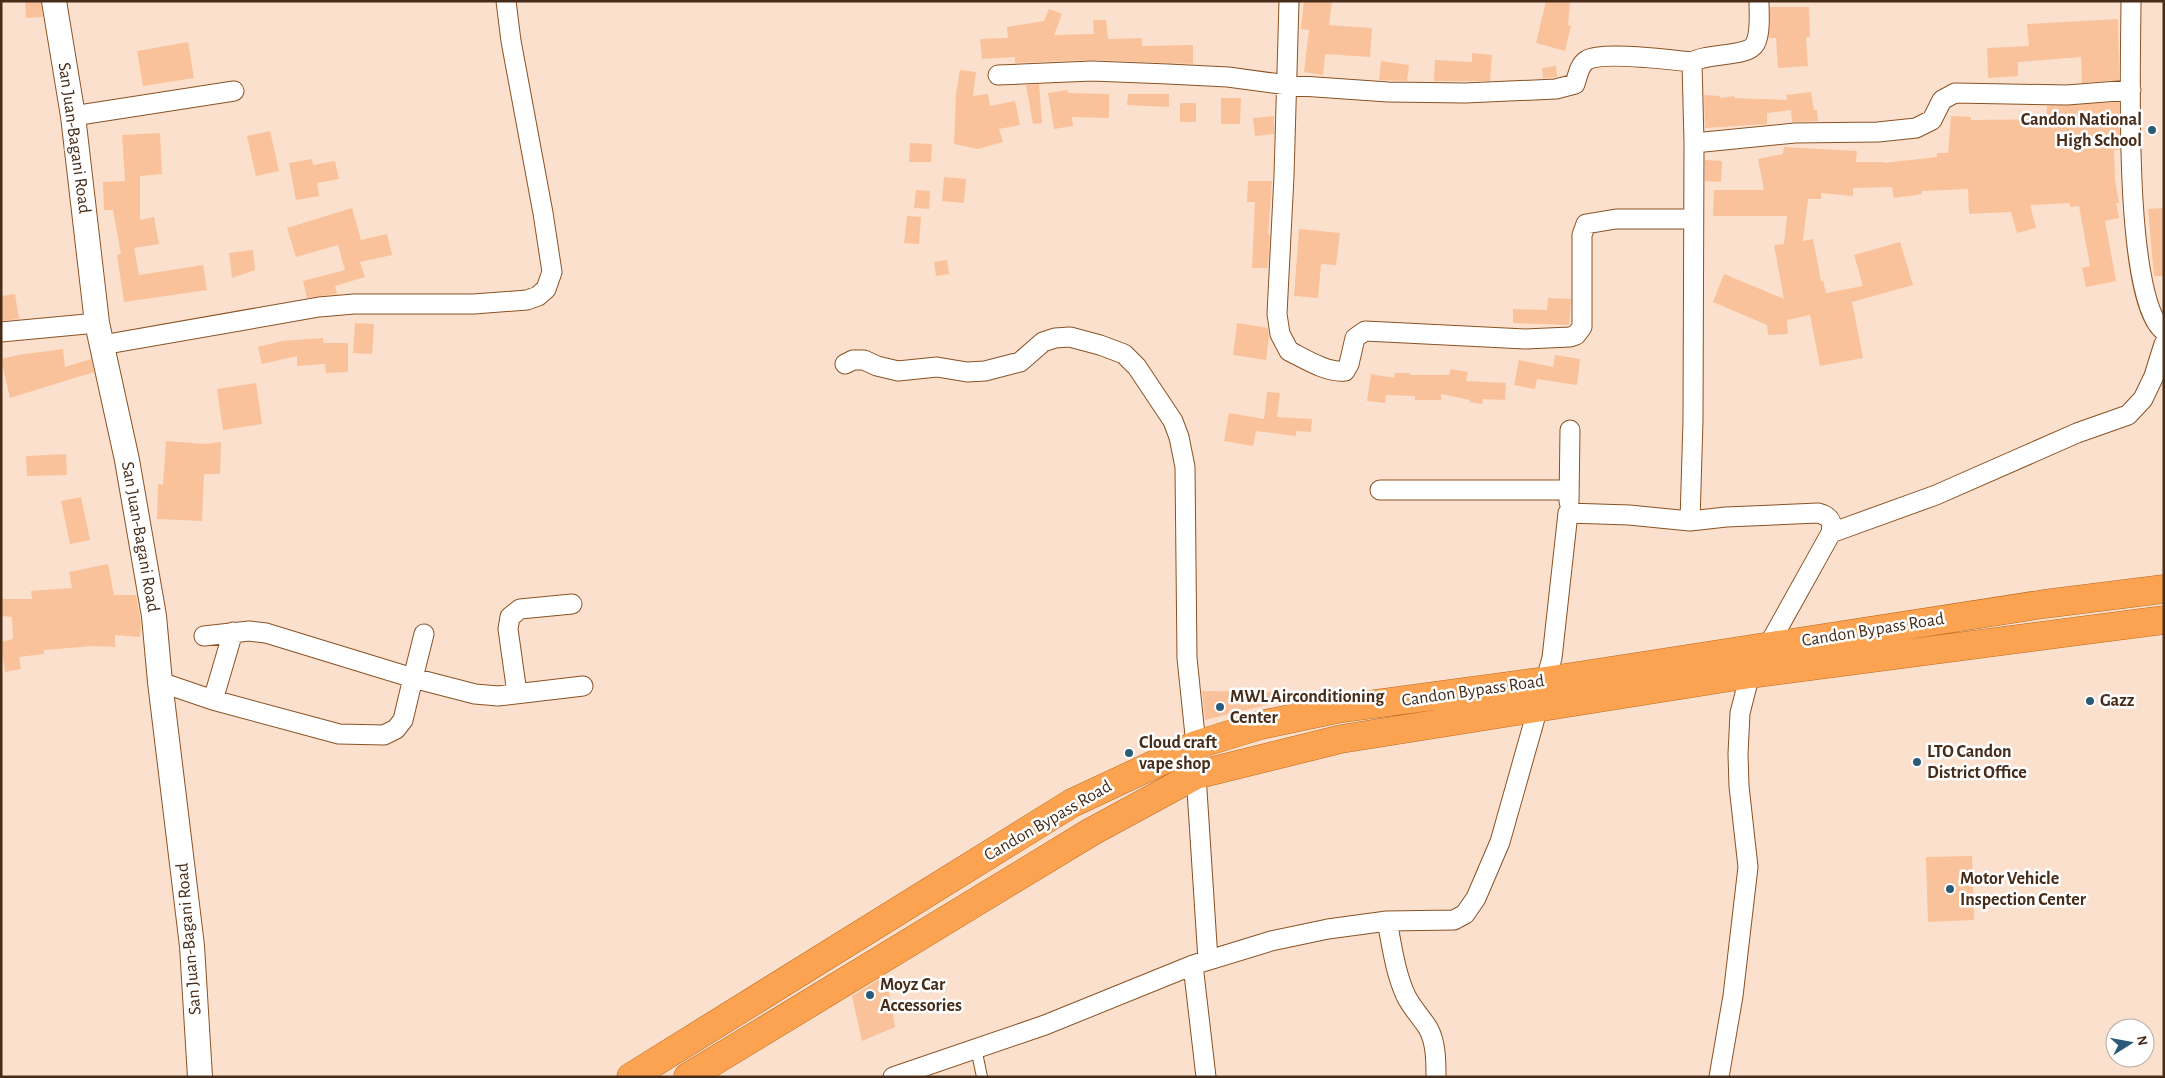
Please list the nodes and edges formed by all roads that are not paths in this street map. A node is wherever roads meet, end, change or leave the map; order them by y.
1 (54, 1) edge
2 (506, 1) edge
3 (1289, 1) edge
4 (1759, 1) edge
5 (2131, 1) edge
6 (1692, 62) junction
7 (998, 75) dead end
8 (1287, 86) junction
9 (2131, 90) junction
10 (234, 91) dead end
11 (73, 116) junction
12 (1694, 143) junction
13 (1693, 219) junction
14 (2164, 330) edge
15 (1, 332) edge
16 (99, 334) junction
17 (2164, 344) edge
18 (845, 364) dead end
19 (1570, 430) dead end
20 (1380, 490) dead end
21 (1569, 490) junction
22 (1568, 514) junction
23 (1690, 521) junction
24 (1831, 533) junction
25 (2164, 588) edge
26 (572, 604) dead end
27 (2164, 620) edge
28 (233, 632) junction
29 (424, 634) dead end
30 (204, 636) dead end
31 (1768, 646) junction
32 (1750, 674) junction
33 (413, 678) junction
34 (1545, 681) junction
35 (160, 682) junction
36 (583, 686) dead end
37 (517, 693) junction
38 (213, 700) junction
39 (1536, 709) junction
40 (1196, 744) junction
41 (1196, 775) junction
42 (1387, 921) junction
43 (867, 931) junction
44 (883, 957) junction
45 (1201, 963) junction
46 (976, 1048) junction
47 (200, 1077) edge
48 (631, 1077) edge
49 (688, 1077) edge
50 (893, 1077) edge
51 (982, 1077) edge
52 (1206, 1077) edge
53 (1436, 1077) edge
54 (1719, 1077) edge

1 - 11 street, San Juan-Bagani Road
2 - 16 street
3 - 8 street
4 - 6 street
5 - 9 street
6 - 8 street
6 - 12 street
7 - 8 street
8 - 13 street
9 - 12 street
9 - 14 street
10 - 11 street
11 - 16 street, San Juan-Bagani Road
12 - 13 street
13 - 23 street
15 - 16 street
16 - 35 street, San Juan-Bagani Road
17 - 24 street
18 - 40 street
19 - 21 street
20 - 21 street
21 - 22 street
22 - 23 street
22 - 34 street
23 - 24 street
24 - 31 street
25 - 31 highway, Candon Bypass Road
26 - 37 street
27 - 32 highway, Candon Bypass Road
28 - 30 street
28 - 33 street
28 - 38 street
29 - 33 street
31 - 32 street
31 - 34 highway, Candon Bypass Road
32 - 39 highway, Candon Bypass Road
32 - 54 street
33 - 37 street
33 - 38 street
34 - 39 street
34 - 40 highway, Candon Bypass Road
35 - 38 street
35 - 47 street, San Juan-Bagani Road
36 - 37 street
39 - 41 highway, Candon Bypass Road
39 - 42 street
40 - 43 highway, Candon Bypass Road
41 - 44 highway, Candon Bypass Road
41 - 45 street
42 - 45 street
42 - 53 street
43 - 44 highway
43 - 48 highway, Candon Bypass Road
44 - 49 highway, Candon Bypass Road
45 - 46 street
45 - 52 street
46 - 50 street
46 - 51 lane

